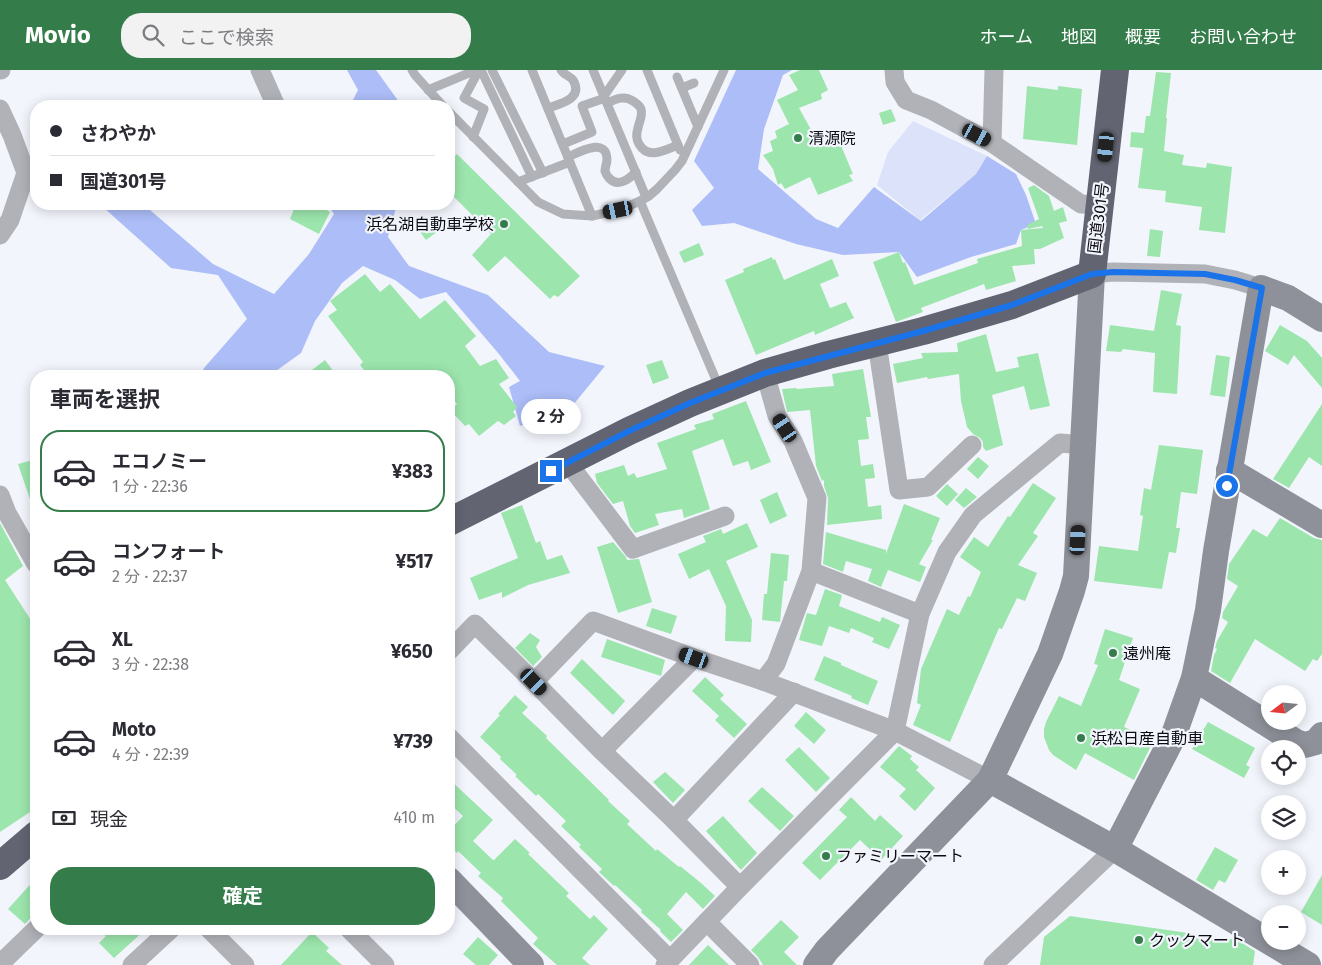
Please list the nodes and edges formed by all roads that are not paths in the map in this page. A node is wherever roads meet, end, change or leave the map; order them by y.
1 (260, 70) edge
2 (412, 70) edge
3 (492, 70) edge
4 (532, 70) edge
5 (561, 70) edge
6 (593, 70) edge
7 (622, 70) edge
8 (648, 70) edge
9 (724, 70) edge
10 (894, 70) edge
11 (994, 70) edge
12 (1115, 70) edge
13 (474, 71) edge
14 (677, 77) dead end
15 (694, 83) dead end
16 (682, 88) junction
17 (428, 90) junction
18 (605, 99) junction
19 (273, 100) edge
20 (437, 100) edge
21 (548, 108) junction
22 (0, 109) edge
23 (455, 118) edge
24 (698, 127) junction
25 (473, 136) junction
26 (992, 143) junction
27 (562, 144) junction
28 (678, 145) junction
29 (683, 158) junction
30 (569, 160) junction
31 (636, 172) junction
32 (543, 173) junction
33 (532, 177) junction
34 (518, 182) junction
35 (643, 199) junction
36 (1100, 206) junction
37 (592, 216) junction
38 (0, 235) edge
39 (1092, 274) junction
40 (1262, 288) junction
41 (1322, 320) edge
42 (877, 343) junction
43 (765, 373) junction
44 (720, 391) junction
45 (972, 445) dead end
46 (1083, 445) junction
47 (568, 463) junction
48 (1230, 470) junction
49 (0, 495) edge
50 (725, 516) dead end
51 (455, 519) edge
52 (1322, 525) edge
53 (30, 553) edge
54 (811, 571) junction
55 (920, 614) junction
56 (455, 645) edge
57 (694, 658) junction
58 (1194, 678) junction
59 (763, 681) junction
60 (534, 682) junction
61 (794, 692) junction
62 (895, 731) junction
63 (1322, 735) edge
64 (455, 742) edge
65 (602, 751) junction
66 (990, 780) junction
67 (674, 820) junction
68 (30, 840) edge
69 (1115, 849) junction
70 (0, 866) edge
71 (455, 886) edge
72 (740, 887) junction
73 (707, 922) junction
74 (30, 935) edge
75 (164, 935) edge
76 (215, 935) edge
77 (355, 935) edge
78 (668, 963) edge
79 (0, 964) edge
80 (132, 965) edge
81 (245, 965) edge
82 (385, 965) edge
83 (532, 965) edge
84 (750, 965) edge
85 (816, 965) edge
86 (993, 965) edge
87 (1308, 965) edge

1 - 19 street
2 - 17 lane
3 - 32 lane
4 - 21 lane
5 - 21 lane
6 - 18 lane
7 - 18 lane
8 - 28 lane
9 - 24 lane
10 - 26 street
11 - 26 street
12 - 36 highway, 国道301号
13 - 17 lane
13 - 25 lane
13 - 33 lane
14 - 16 lane
15 - 16 lane
16 - 24 lane
17 - 20 lane
18 - 27 lane
18 - 28 lane
18 - 31 lane
21 - 27 lane
22 - 38 street
23 - 25 lane
24 - 29 lane
25 - 34 lane
26 - 36 street
27 - 30 lane
28 - 29 lane
29 - 35 lane
30 - 31 lane
30 - 32 lane
30 - 37 lane
31 - 35 lane
32 - 33 lane
33 - 34 lane
34 - 37 lane
35 - 37 lane
35 - 44 lane
36 - 39 highway, 国道301号
39 - 40 street
39 - 42 highway, 国道301号
39 - 46 street
40 - 41 street
40 - 48 street
42 - 43 highway, 国道301号
42 - 45 street
43 - 44 highway, 国道301号
43 - 54 street
44 - 47 highway, 国道301号
46 - 55 street
46 - 66 street
47 - 50 street
47 - 51 highway, 国道301号
48 - 52 street
48 - 58 street
49 - 53 street
54 - 55 street
54 - 59 street
55 - 62 street
56 - 60 street
57 - 59 street
57 - 60 street
57 - 65 street
58 - 63 street
58 - 69 street
59 - 61 street
60 - 65 street
61 - 62 street
61 - 67 street
62 - 66 street
62 - 72 street
64 - 78 street
65 - 67 street
66 - 69 street
66 - 85 street
67 - 72 street
68 - 70 highway
69 - 86 street
69 - 87 street
71 - 83 street
72 - 73 street
73 - 78 street
73 - 84 street
74 - 79 street
75 - 80 street
76 - 81 street
77 - 82 street

